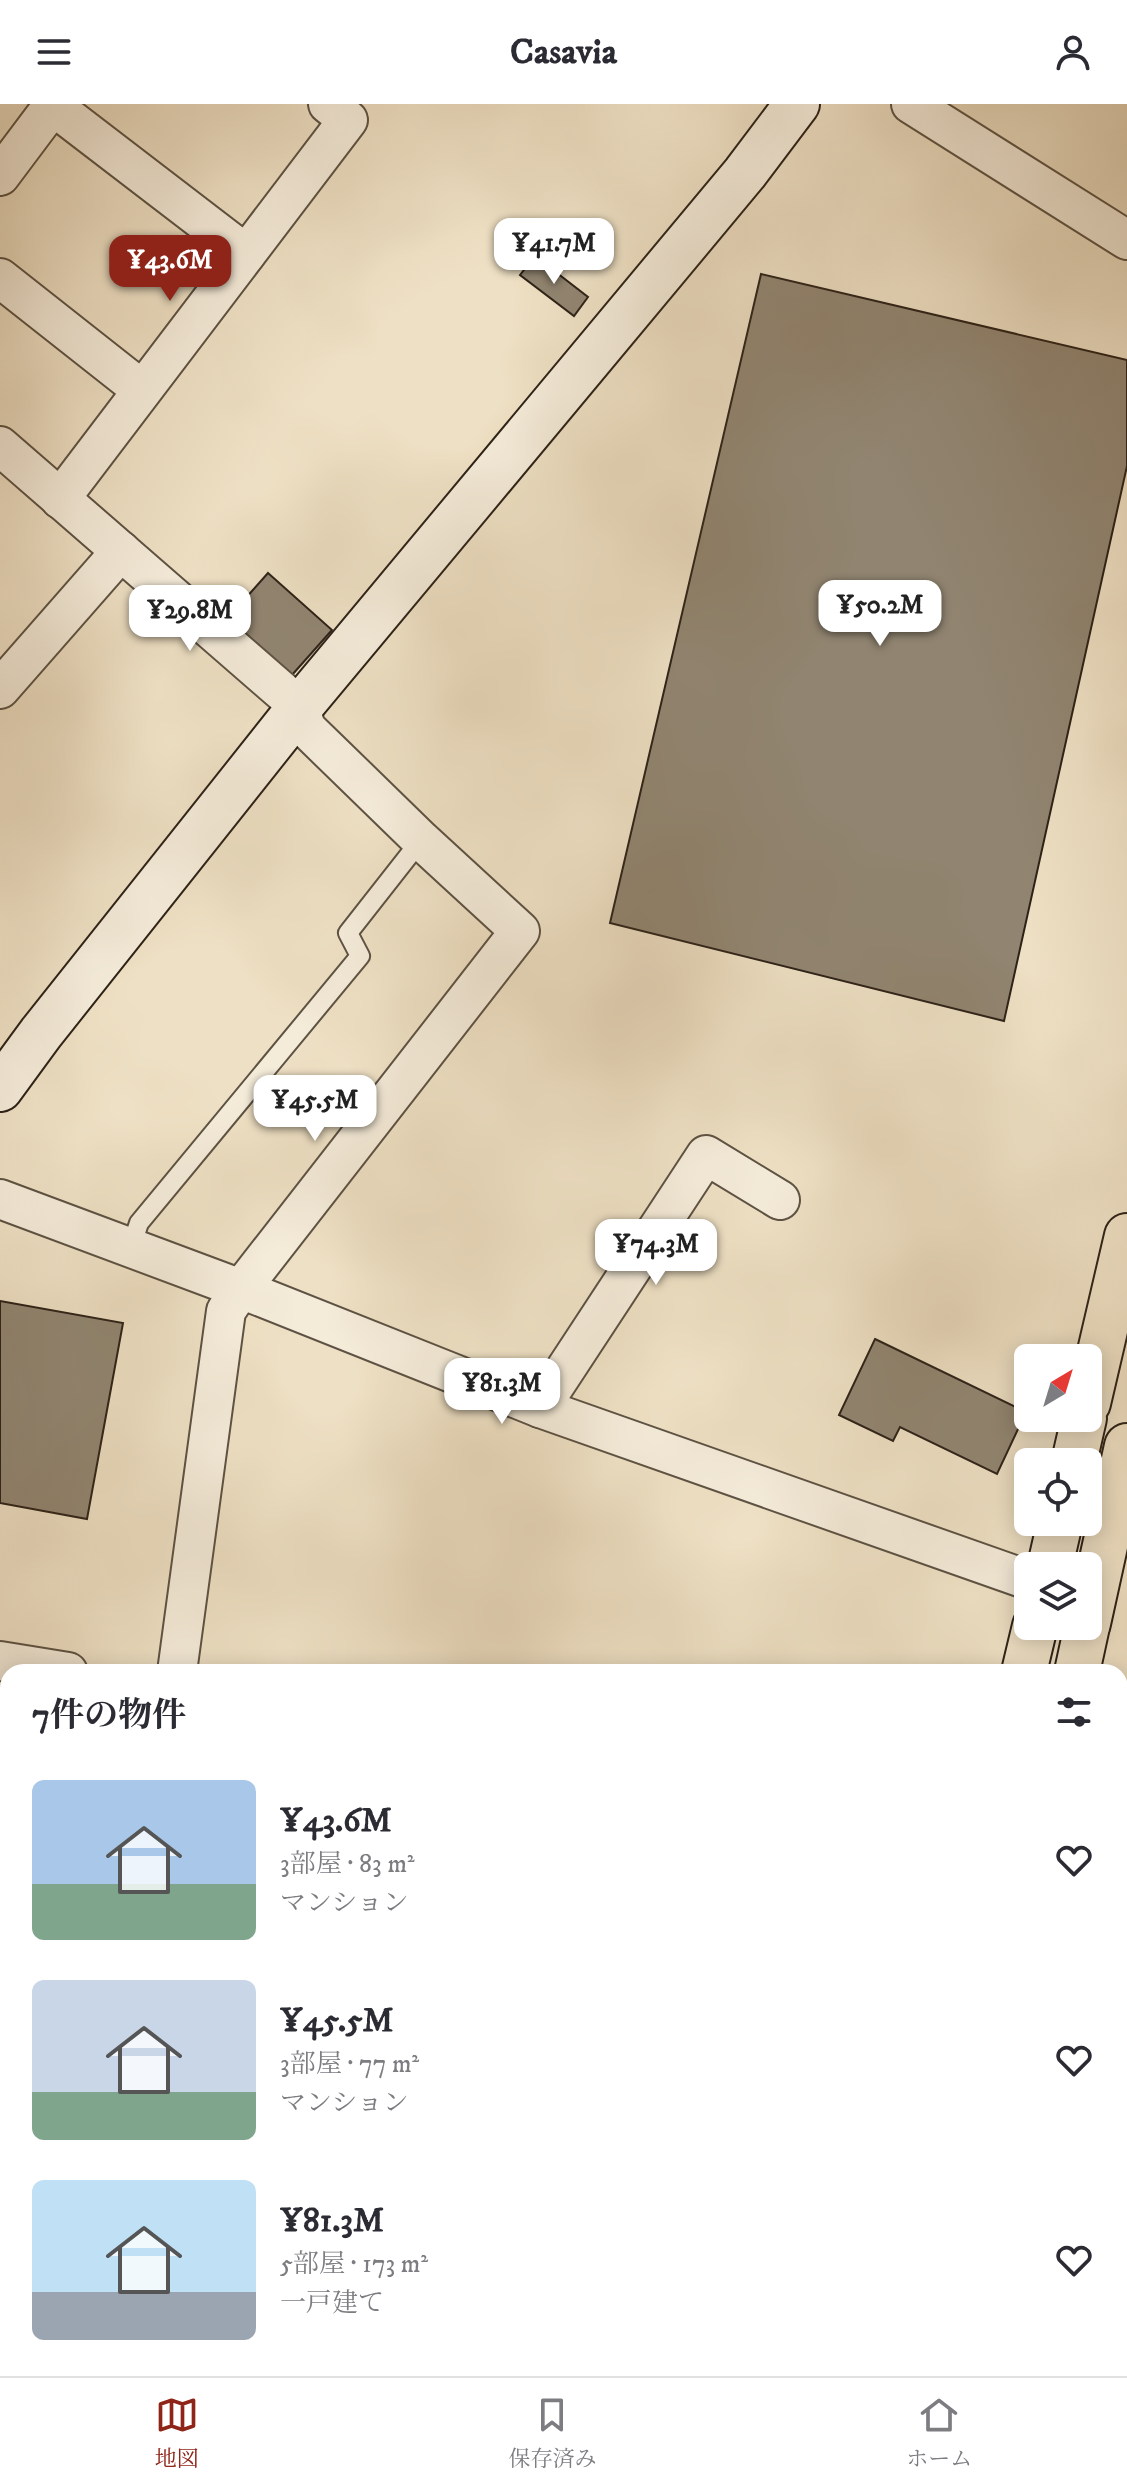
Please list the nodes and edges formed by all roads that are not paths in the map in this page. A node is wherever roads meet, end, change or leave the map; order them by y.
1 (797, 104) edge
2 (911, 104) edge
3 (54, 105) edge
4 (345, 109) edge
5 (0, 176) edge
6 (1127, 240) edge
7 (246, 254) junction
8 (0, 278) edge
9 (142, 390) junction
10 (0, 446) edge
11 (60, 499) junction
12 (121, 551) junction
13 (0, 689) edge
14 (300, 707) junction
15 (421, 840) junction
16 (0, 1089) edge
17 (0, 1199) edge
18 (780, 1200) dead end
19 (1127, 1236) edge
20 (131, 1247) junction
21 (241, 1289) junction
22 (1102, 1344) edge
23 (540, 1408) junction
24 (1127, 1446) edge
25 (1102, 1560) edge
26 (1014, 1575) edge
27 (1032, 1640) edge
28 (1084, 1640) edge
29 (178, 1664) edge
30 (1026, 1664) edge
31 (1079, 1664) edge

1 - 14 street
2 - 6 street
3 - 5 street
3 - 7 street
4 - 7 street
7 - 9 street
8 - 9 street
9 - 11 street
10 - 11 street
11 - 12 street
12 - 13 street
12 - 14 street
14 - 15 street
14 - 16 street
15 - 20 lane
15 - 21 street
17 - 20 street
18 - 23 street
19 - 22 highway
20 - 21 street
21 - 23 street
21 - 29 street
23 - 26 street
24 - 25 highway
27 - 30 highway
28 - 31 highway

